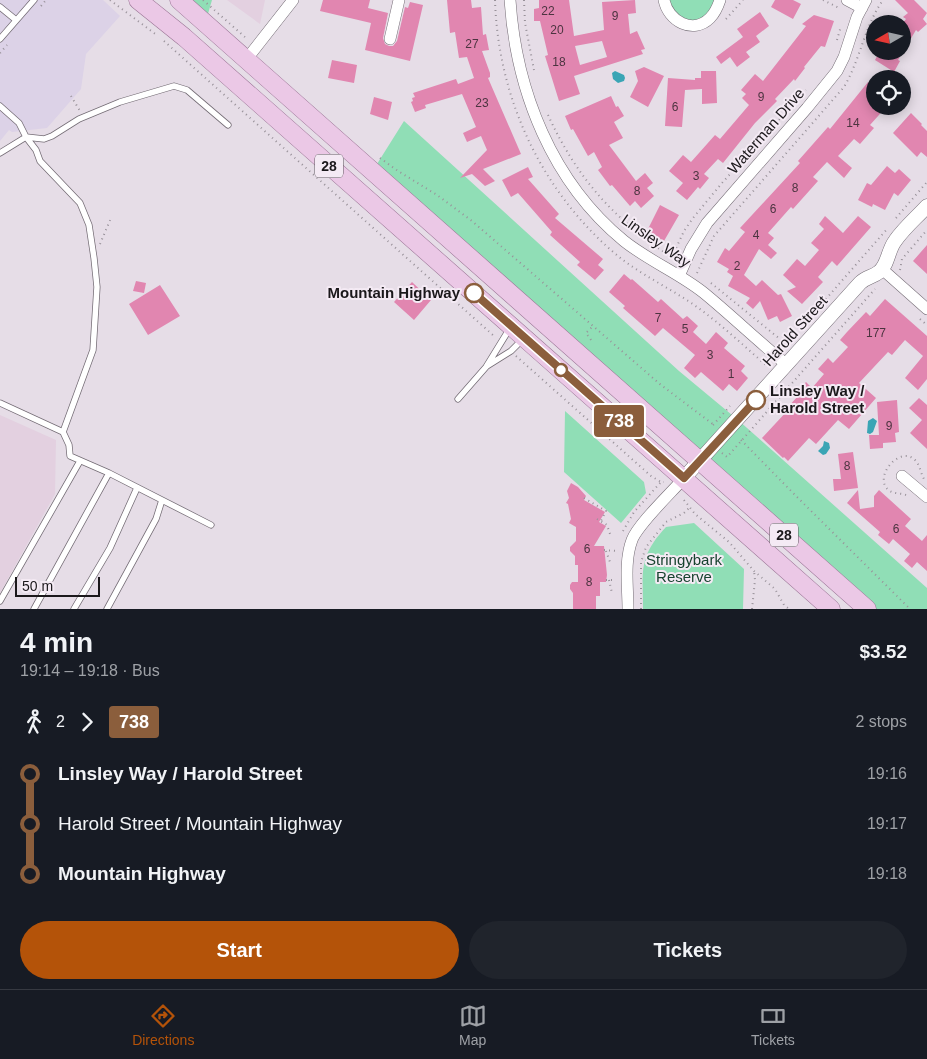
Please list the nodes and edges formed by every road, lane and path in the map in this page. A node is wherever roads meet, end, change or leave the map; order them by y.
1 (34, 0) edge
2 (110, 0) edge
3 (138, 0) edge
4 (179, 0) edge
5 (203, 0) edge
6 (294, 0) edge
7 (399, 0) edge
8 (510, 0) edge
9 (524, 0) edge
10 (664, 0) edge
11 (720, 0) edge
12 (743, 0) edge
13 (823, 0) edge
14 (847, 0) edge
15 (864, 4) edge
16 (0, 7) edge
17 (846, 12) dead end
18 (726, 19) dead end
19 (16, 20) junction
20 (843, 20) dead end
21 (0, 39) edge
22 (390, 39) dead end
23 (249, 41) dead end
24 (836, 44) dead end
25 (246, 60) junction
26 (534, 73) dead end
27 (810, 86) dead end
28 (71, 96) dead end
29 (0, 106) edge
30 (548, 114) dead end
31 (83, 117) junction
32 (228, 125) dead end
33 (26, 137) junction
34 (44, 139) junction
35 (36, 150) junction
36 (0, 153) edge
37 (380, 158) dead end
38 (927, 182) edge
39 (927, 206) edge
40 (111, 218) dead end
41 (896, 219) dead end
42 (889, 226) dead end
43 (927, 230) edge
44 (672, 257) junction
45 (94, 258) junction
46 (675, 259) dead end
47 (882, 269) junction
48 (694, 271) dead end
49 (698, 273) dead end
50 (897, 274) dead end
51 (679, 276) junction
52 (705, 278) dead end
53 (879, 287) dead end
54 (927, 309) edge
55 (533, 314) junction
56 (593, 326) junction
57 (518, 332) junction
58 (591, 340) dead end
59 (500, 342) junction
60 (786, 344) junction
61 (783, 348) dead end
62 (511, 351) junction
63 (787, 365) junction
64 (486, 367) junction
65 (458, 400) dead end
66 (0, 403) edge
67 (714, 425) dead end
68 (63, 432) junction
69 (741, 440) junction
70 (722, 454) dead end
71 (727, 458) junction
72 (80, 461) junction
73 (700, 461) junction
74 (110, 473) junction
75 (717, 476) junction
76 (902, 476) dead end
77 (679, 484) junction
78 (137, 488) junction
79 (702, 494) junction
80 (927, 497) edge
81 (584, 498) dead end
82 (162, 500) junction
83 (690, 507) junction
84 (597, 519) dead end
85 (601, 521) junction
86 (211, 525) dead end
87 (610, 534) dead end
88 (617, 551) dead end
89 (610, 562) dead end
90 (754, 571) junction
91 (616, 580) dead end
92 (612, 593) dead end
93 (0, 601) edge
94 (34, 609) edge
95 (74, 609) edge
96 (107, 609) edge
97 (628, 609) edge
98 (641, 609) edge
99 (752, 609) edge
100 (789, 609) edge
101 (831, 609) edge
102 (868, 609) edge
103 (910, 609) edge

1 - 19 lane
2 - 59 path
3 - 57 main road, 28
4 - 25 main road, 28
5 - 23 path
6 - 25 street
7 - 22 street
8 - 51 street, Linsley Way
9 - 26 path
10 - 11 street
12 - 18 path
13 - 17 path
14 - 15 street
15 - 51 street, Waterman Drive
16 - 19 lane
19 - 21 lane
20 - 24 path
25 - 55 main road, 28
27 - 44 path
28 - 31 path
29 - 33 lane
30 - 44 path
31 - 32 lane
31 - 34 lane
33 - 34 lane
33 - 35 lane
33 - 36 lane
34 - 35 lane
35 - 45 lane
37 - 56 path
38 - 41 path
39 - 47 street
40 - 45 path
42 - 60 path
43 - 50 path
44 - 46 path
45 - 68 lane
47 - 54 street
47 - 63 street, Harold Street
48 - 49 path
51 - 63 street, Linsley Way
52 - 60 path
53 - 69 path
55 - 57 main road
55 - 73 main road, 28
56 - 58 path
56 - 67 path
57 - 59 lane
57 - 62 lane
57 - 77 main road, 28
59 - 64 lane
60 - 61 path
62 - 64 lane
62 - 77 path
63 - 73 street, Harold Street
64 - 65 lane
66 - 68 lane
68 - 72 lane
69 - 71 path
69 - 103 path
70 - 71 path
71 - 75 path
72 - 74 lane
72 - 93 lane
73 - 75 main road, 28
73 - 77 street, Harold Street
74 - 78 lane
74 - 94 lane
75 - 102 main road, 28
76 - 80 street
77 - 79 main road, 28
77 - 83 path
77 - 97 street
78 - 82 lane
78 - 95 lane
79 - 83 path
79 - 101 main road, 28
81 - 85 path
82 - 86 lane
82 - 96 lane
83 - 90 path
83 - 98 path
84 - 85 path
85 - 87 path
88 - 89 path
90 - 99 path
90 - 100 path
91 - 92 path

